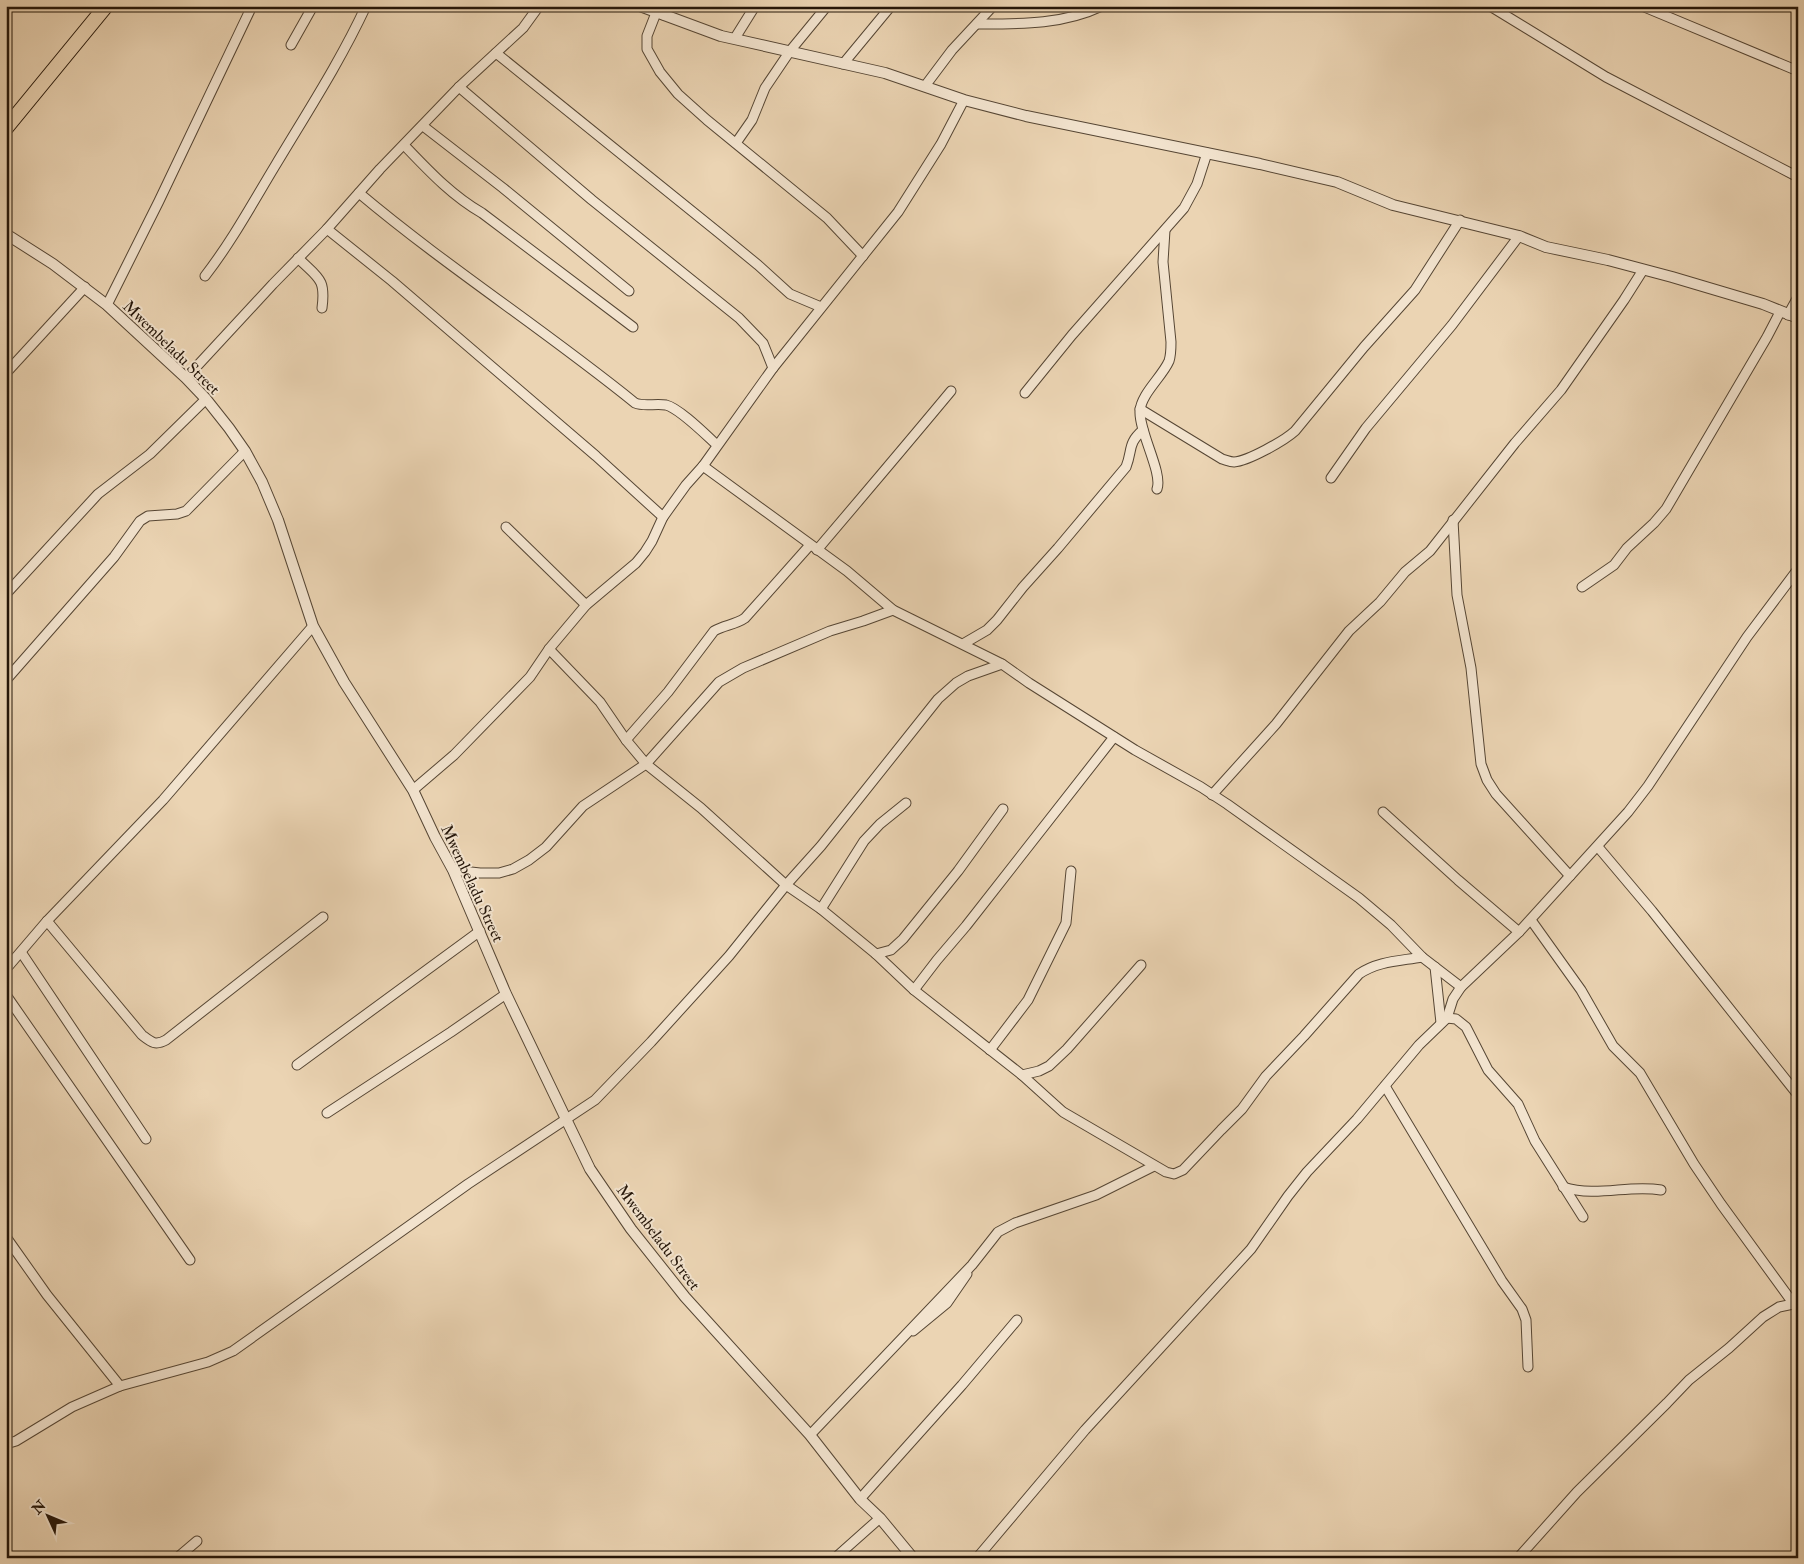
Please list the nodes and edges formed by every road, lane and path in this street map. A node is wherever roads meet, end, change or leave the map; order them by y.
1 (106, 6) edge
2 (252, 6) edge
3 (313, 6) edge
4 (366, 6) edge
5 (539, 6) edge
6 (640, 6) edge
7 (671, 6) edge
8 (755, 6) edge
9 (827, 6) edge
10 (891, 6) edge
11 (993, 6) edge
12 (1102, 6) edge
13 (1490, 6) edge
14 (1642, 6) edge
15 (660, 14) junction
16 (977, 24) junction
17 (734, 38) junction
18 (291, 45) dead end
19 (790, 51) junction
20 (496, 53) junction
21 (843, 64) junction
22 (1798, 71) edge
23 (925, 86) junction
24 (459, 87) junction
25 (964, 100) junction
26 (423, 126) junction
27 (6, 128) edge
28 (736, 143) junction
29 (404, 145) junction
30 (1206, 152) junction
31 (1798, 177) edge
32 (359, 192) junction
33 (1460, 220) junction
34 (327, 229) junction
35 (1165, 230) junction
36 (1519, 236) junction
37 (7, 237) edge
38 (863, 256) junction
39 (298, 258) junction
40 (1643, 270) junction
41 (205, 276) dead end
42 (85, 287) junction
43 (629, 291) dead end
44 (1798, 297) edge
45 (107, 305) junction
46 (822, 307) junction
47 (322, 308) dead end
48 (1788, 315) edge
49 (633, 327) dead end
50 (773, 368) junction
51 (6, 373) edge
52 (186, 378) junction
53 (951, 391) dead end
54 (1025, 393) dead end
55 (206, 399) junction
56 (1140, 408) junction
57 (1142, 430) junction
58 (717, 446) junction
59 (245, 451) junction
60 (703, 466) junction
61 (1331, 478) dead end
62 (1157, 489) dead end
63 (663, 517) junction
64 (1453, 520) junction
65 (506, 527) dead end
66 (813, 547) junction
67 (1798, 569) edge
68 (1582, 587) dead end
69 (6, 594) edge
70 (586, 606) junction
71 (893, 610) junction
72 (313, 626) junction
73 (963, 644) junction
74 (550, 648) junction
75 (1002, 664) junction
76 (6, 680) edge
77 (1114, 737) junction
78 (626, 740) junction
79 (646, 764) junction
80 (413, 790) junction
81 (1212, 795) junction
82 (906, 803) dead end
83 (1003, 809) dead end
84 (1383, 812) dead end
85 (1598, 847) junction
86 (453, 870) junction
87 (1071, 871) dead end
88 (1570, 876) junction
89 (786, 885) junction
90 (821, 909) junction
91 (323, 917) dead end
92 (1531, 920) junction
93 (47, 921) junction
94 (480, 931) junction
95 (1519, 932) junction
96 (21, 952) junction
97 (876, 954) junction
98 (1422, 958) junction
99 (1141, 965) dead end
100 (1435, 967) junction
101 (6, 969) edge
102 (1461, 987) junction
103 (914, 990) junction
104 (506, 994) junction
105 (6, 995) edge
106 (1444, 1021) junction
107 (990, 1050) junction
108 (297, 1065) dead end
109 (1022, 1074) junction
110 (1385, 1086) junction
111 (1798, 1095) edge
112 (327, 1112) dead end
113 (566, 1120) junction
114 (146, 1140) dead end
115 (1154, 1166) junction
116 (1563, 1187) junction
117 (1661, 1190) dead end
118 (1583, 1216) dead end
119 (6, 1237) edge
120 (190, 1260) dead end
121 (1795, 1303) edge
122 (1017, 1320) dead end
123 (1528, 1367) dead end
124 (120, 1386) junction
125 (810, 1435) junction
126 (6, 1444) edge
127 (860, 1499) junction
128 (880, 1518) junction
129 (196, 1541) dead end
130 (177, 1558) edge
131 (835, 1558) edge
132 (913, 1558) edge
133 (977, 1558) edge
134 (1518, 1558) edge

1 - 27 main road
2 - 45 street
3 - 18 street
4 - 41 street
5 - 20 street
6 - 15 street
7 - 15 street
8 - 17 street
9 - 19 street
10 - 21 street
11 - 16 street
12 - 16 street
13 - 31 street
14 - 22 street
15 - 17 street
15 - 28 street
16 - 23 street
17 - 19 street
19 - 21 street
19 - 28 street
20 - 24 street
20 - 46 street
21 - 23 street
23 - 25 street
24 - 26 street
24 - 50 street
25 - 30 street
25 - 38 street
26 - 29 street
26 - 43 street
28 - 38 street
29 - 32 street
29 - 49 street
30 - 33 street
30 - 35 street
32 - 34 street
32 - 58 street
33 - 36 street
33 - 56 street
34 - 39 street
34 - 63 street
35 - 54 street
35 - 56 street
36 - 40 street
36 - 61 street
37 - 42 street, Mwembeladu Street
38 - 46 street
39 - 47 street
39 - 52 street
40 - 48 street
40 - 64 street
42 - 45 street, Mwembeladu Street
42 - 51 street
44 - 48 street
45 - 52 street, Mwembeladu Street
46 - 50 street
48 - 68 street
50 - 58 street
52 - 55 street, Mwembeladu Street
53 - 66 street
55 - 59 street, Mwembeladu Street
55 - 69 street
56 - 57 street
57 - 62 street
57 - 73 street
58 - 60 street
59 - 72 street, Mwembeladu Street
59 - 76 street
60 - 63 street
60 - 66 street
63 - 70 street
64 - 81 street
64 - 88 street
65 - 70 street
66 - 71 street
66 - 78 street
67 - 85 street
70 - 74 street
71 - 73 street
71 - 79 street
72 - 80 street, Mwembeladu Street
72 - 93 street
73 - 75 street
74 - 78 street
74 - 80 street
75 - 77 street
75 - 89 street
77 - 81 street
77 - 103 street
78 - 79 street
79 - 86 street
79 - 89 street
80 - 86 street, Mwembeladu Street
81 - 98 street
82 - 90 street
83 - 97 street
84 - 95 street
85 - 88 street
85 - 111 street
86 - 94 street, Mwembeladu Street
87 - 107 street
88 - 92 street
89 - 90 street
89 - 113 street
90 - 97 street
91 - 93 street
92 - 95 street
92 - 121 street
93 - 96 street
94 - 104 street, Mwembeladu Street
94 - 108 street
95 - 102 street
96 - 101 street
96 - 114 street
97 - 103 street
98 - 100 street
98 - 115 street
99 - 109 street
100 - 102 street
100 - 106 street
102 - 106 street
103 - 107 street
104 - 112 street
104 - 113 street, Mwembeladu Street
105 - 120 street
106 - 110 street
106 - 116 street
107 - 109 street
109 - 115 street
110 - 123 street
110 - 133 street
113 - 124 street
113 - 125 street, Mwembeladu Street
115 - 125 street
116 - 117 street
116 - 118 street
119 - 124 street
121 - 134 street
122 - 127 street
124 - 126 street
125 - 127 street, Mwembeladu Street
127 - 128 street, Mwembeladu Street
128 - 131 street
128 - 132 street, Mwembeladu Street
129 - 130 street

